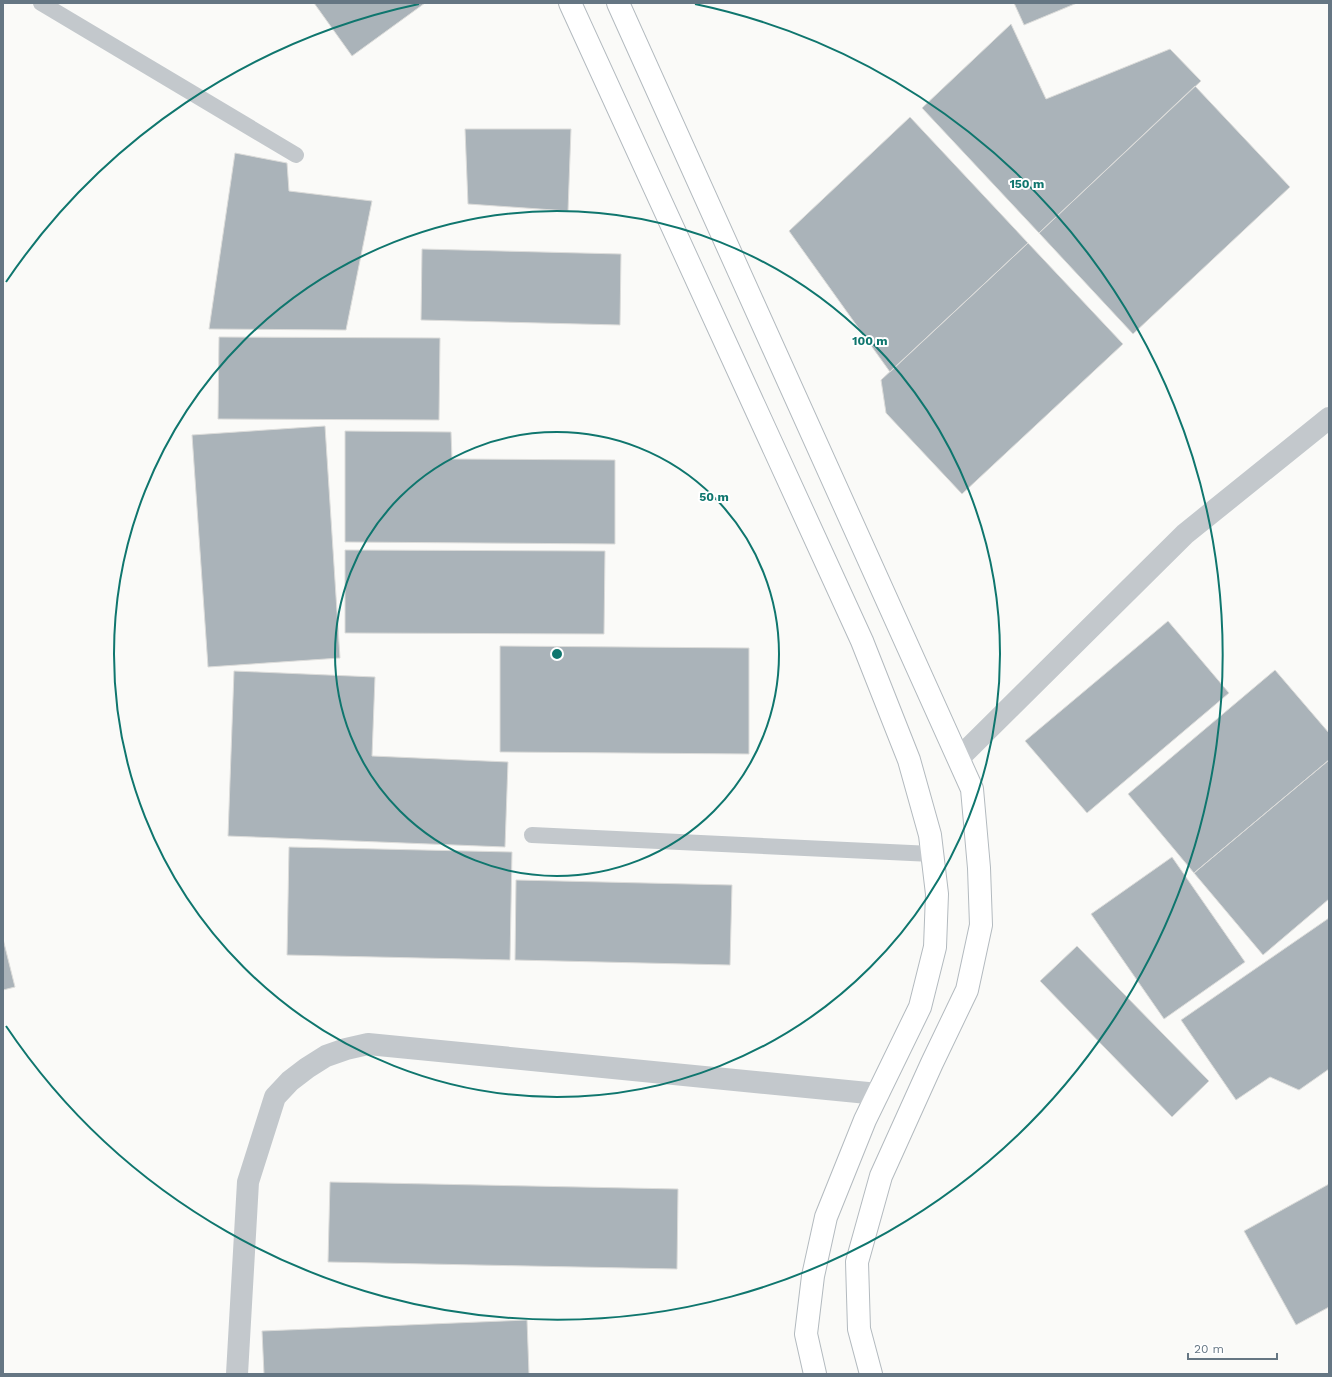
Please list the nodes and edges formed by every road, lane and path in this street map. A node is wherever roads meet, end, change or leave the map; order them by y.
1 (41, 3) edge
2 (570, 3) edge
3 (618, 3) edge
4 (296, 155) dead end
5 (1329, 418) edge
6 (958, 758) junction
7 (532, 835) dead end
8 (932, 854) junction
9 (878, 1094) junction
10 (237, 1374) edge
11 (815, 1374) edge
12 (871, 1374) edge

1 - 4 lane
2 - 8 street
3 - 6 street
5 - 6 street
6 - 12 street
7 - 8 lane
8 - 9 street
9 - 10 street
9 - 11 street

